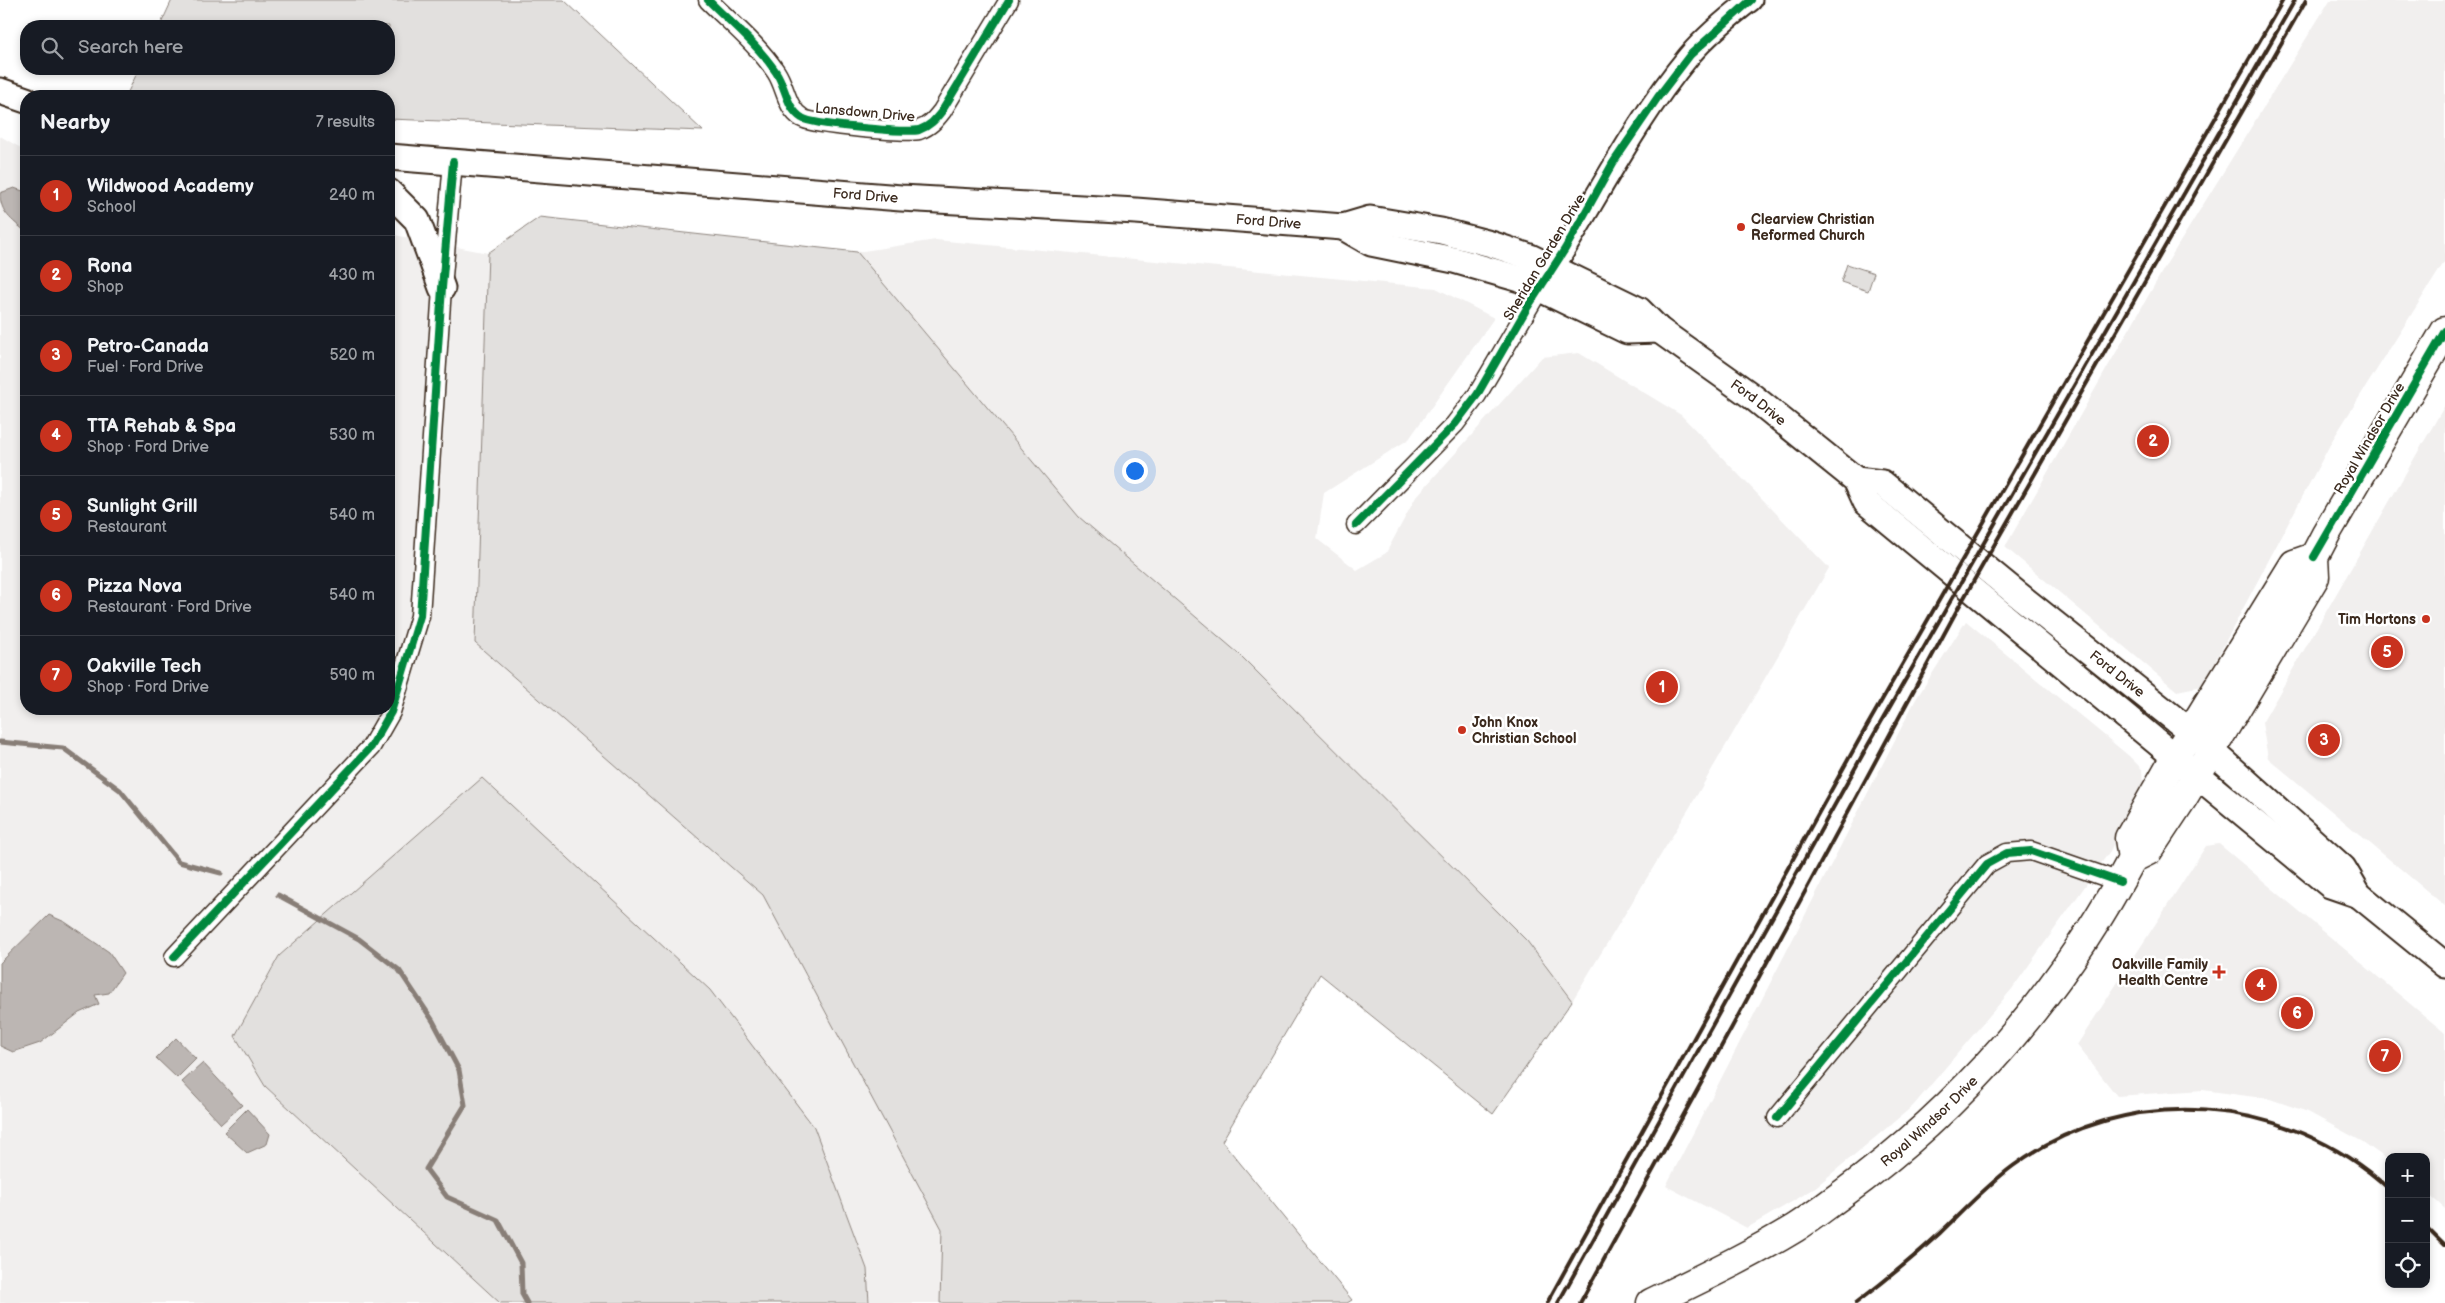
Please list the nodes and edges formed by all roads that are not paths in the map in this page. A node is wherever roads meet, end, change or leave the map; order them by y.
1 (708, 0) edge
2 (1009, 0) edge
3 (1751, 0) edge
4 (0, 91) edge
5 (20, 98) edge
6 (395, 157) edge
7 (453, 162) junction
8 (395, 198) edge
9 (1547, 278) junction
10 (442, 288) junction
11 (2445, 331) edge
12 (1856, 480) junction
13 (1356, 525) dead end
14 (2314, 557) junction
15 (395, 699) edge
16 (389, 715) edge
17 (2191, 732) junction
18 (2213, 750) junction
19 (2175, 757) junction
20 (2197, 777) junction
21 (2132, 859) junction
22 (2120, 882) junction
23 (2359, 895) junction
24 (174, 957) dead end
25 (2445, 965) edge
26 (1777, 1118) dead end
27 (1651, 1303) edge

1 - 2 street, Lansdown Drive
3 - 9 street, Sheridan Garden Drive
4 - 5 main road
6 - 7 main road, Ford Drive
7 - 9 main road, Ford Drive
7 - 10 street
8 - 10 main road
9 - 12 main road, Ford Drive
9 - 13 street, Sheridan Garden Drive
10 - 15 street
11 - 14 main road, Royal Windsor Drive
12 - 17 main road, Ford Drive
12 - 19 main road, Ford Drive
14 - 17 main road
14 - 18 main road, Royal Windsor Drive
16 - 24 street
17 - 18 main road, Ford Drive
17 - 19 main road
18 - 20 main road, Royal Windsor Drive
18 - 23 main road, Ford Drive
19 - 20 main road, Ford Drive
19 - 21 main road
20 - 21 main road, Royal Windsor Drive
20 - 23 main road, Ford Drive
21 - 22 main road, Royal Windsor Drive
22 - 26 street
22 - 27 main road, Royal Windsor Drive
23 - 25 main road, Ford Drive

